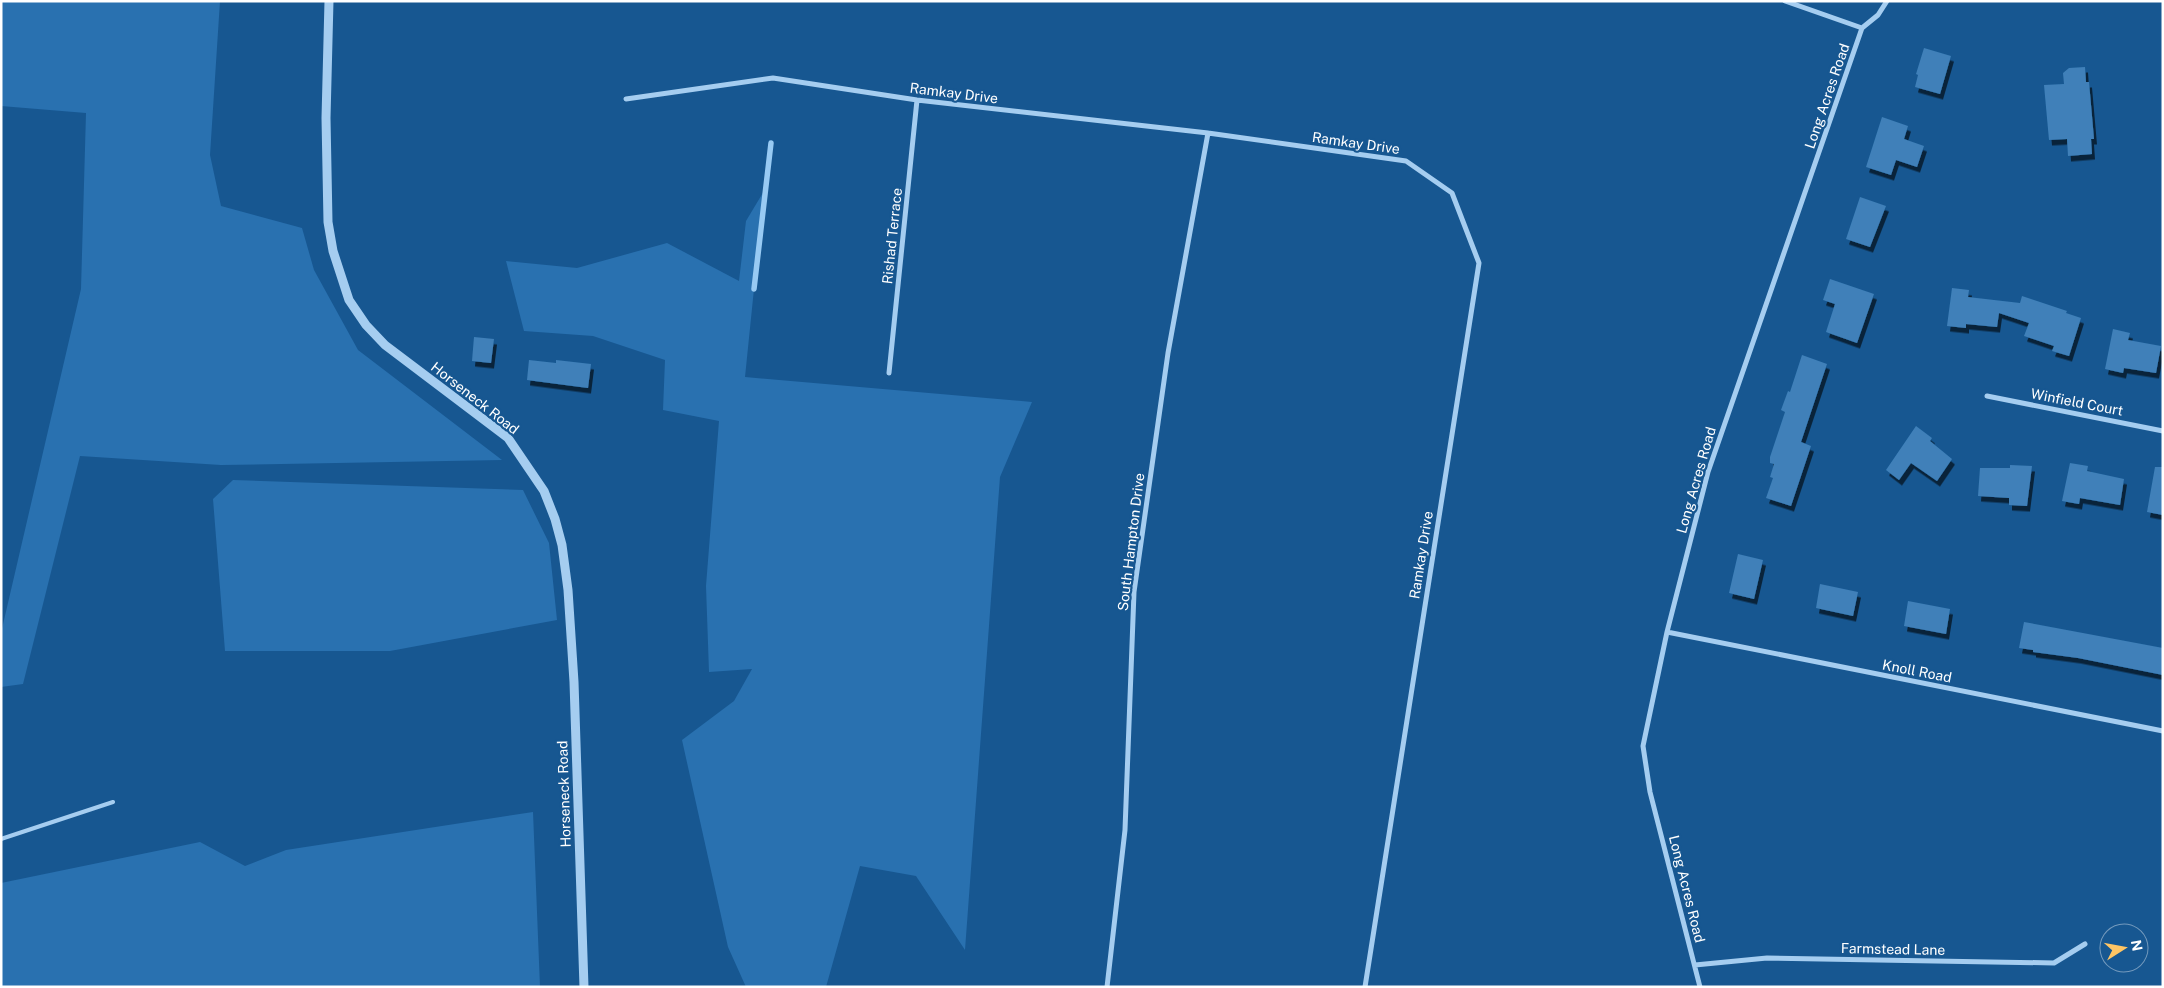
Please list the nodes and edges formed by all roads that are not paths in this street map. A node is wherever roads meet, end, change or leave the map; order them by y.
1 (329, 1) edge
2 (1785, 1) edge
3 (1887, 1) edge
4 (1862, 28) junction
5 (626, 99) dead end
6 (918, 100) junction
7 (1208, 133) junction
8 (889, 373) dead end
9 (1987, 396) dead end
10 (2163, 431) edge
11 (1667, 632) junction
12 (2163, 732) edge
13 (113, 802) dead end
14 (1, 839) edge
15 (2085, 944) dead end
16 (1695, 965) junction
17 (584, 987) edge
18 (1107, 987) edge
19 (1365, 987) edge
20 (1700, 987) edge

1 - 17 street, Horseneck Road
2 - 4 street
3 - 4 street, Long Acres Road
4 - 11 street, Long Acres Road
5 - 6 street, Ramkay Drive
6 - 7 street, Ramkay Drive
6 - 8 street, Rishad Terrace
7 - 18 street, South Hampton Drive
7 - 19 street, Ramkay Drive
9 - 10 street, Winfield Court
11 - 12 street, Knoll Road
11 - 16 street, Long Acres Road
13 - 14 lane
15 - 16 street, Farmstead Lane
16 - 20 street, Long Acres Road

